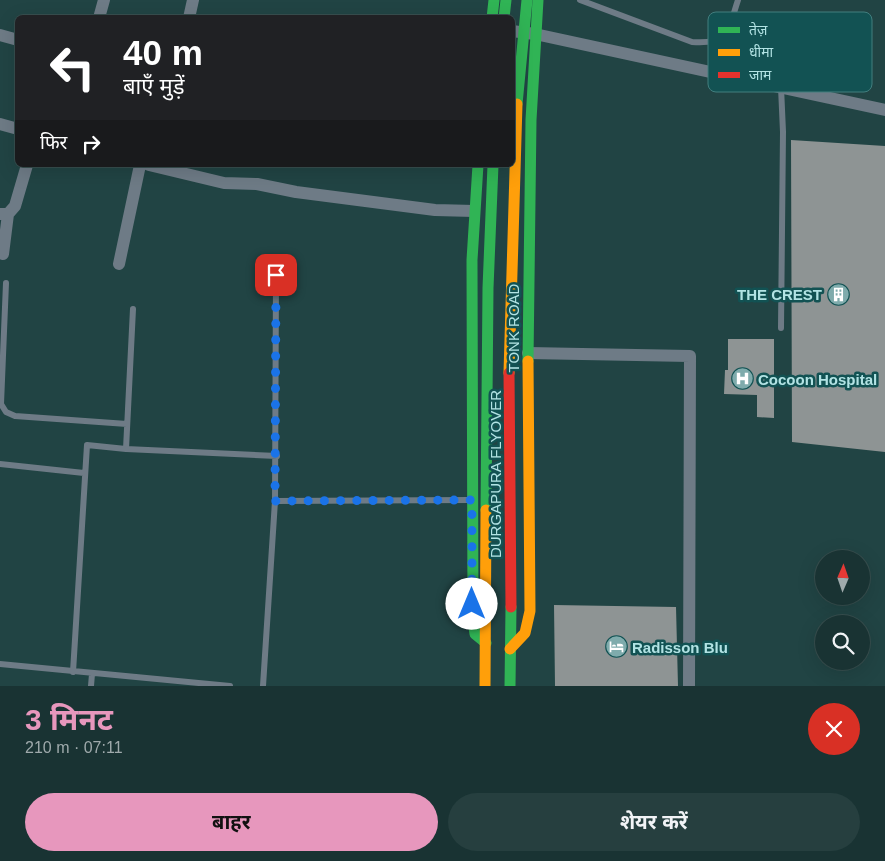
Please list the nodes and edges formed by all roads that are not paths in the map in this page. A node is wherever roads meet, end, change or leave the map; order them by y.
1 (104, 0) edge
2 (193, 0) edge
3 (494, 0) edge
4 (506, 0) edge
5 (527, 0) edge
6 (538, 0) edge
7 (580, 0) edge
8 (738, 0) edge
9 (734, 12) edge
10 (99, 15) edge
11 (190, 15) edge
12 (492, 15) edge
13 (504, 15) edge
14 (515, 31) edge
15 (535, 34) junction
16 (0, 35) edge
17 (15, 39) edge
18 (708, 42) edge
19 (708, 71) edge
20 (781, 92) edge
21 (807, 92) edge
22 (885, 110) edge
23 (0, 124) edge
24 (15, 128) edge
25 (515, 152) edge
26 (26, 167) edge
27 (140, 167) edge
28 (157, 167) edge
29 (478, 167) edge
30 (493, 167) edge
31 (514, 167) edge
32 (474, 211) junction
33 (4, 214) edge
34 (3, 254) dead end
35 (119, 264) dead end
36 (276, 275) dead end
37 (6, 283) dead end
38 (132, 309) dead end
39 (780, 328) dead end
40 (528, 353) junction
41 (127, 424) junction
42 (126, 449) junction
43 (276, 456) junction
44 (0, 464) edge
45 (84, 473) junction
46 (472, 500) junction
47 (275, 501) junction
48 (486, 643) junction
49 (510, 649) junction
50 (0, 664) edge
51 (72, 672) junction
52 (92, 674) junction
53 (91, 686) edge
54 (230, 686) edge
55 (263, 686) edge
56 (485, 686) edge
57 (510, 686) edge
58 (688, 686) edge

1 - 10 street
2 - 11 street
3 - 12 main road
4 - 13 main road
5 - 25 main road, DURGAPURA FLYOVER, bridge
6 - 15 main road, TONK ROAD
7 - 18 lane
8 - 9 lane
14 - 15 street
15 - 19 street
15 - 40 main road, TONK ROAD
16 - 17 street
20 - 39 lane
21 - 22 street
23 - 24 street
26 - 33 street
27 - 35 street
28 - 32 street
29 - 32 main road
30 - 48 main road, DURGAPURA FLYOVER
31 - 49 main road, DURGAPURA FLYOVER, bridge
32 - 46 main road
33 - 34 street
36 - 43 lane
37 - 41 lane
38 - 41 lane
40 - 49 main road, TONK ROAD
40 - 58 street
41 - 42 lane
42 - 43 lane
42 - 45 lane
43 - 47 lane
44 - 45 lane
45 - 51 lane
46 - 47 lane
46 - 48 main road
47 - 55 lane
48 - 56 main road
49 - 57 main road, DURGAPURA FLYOVER
50 - 51 lane
51 - 52 lane
52 - 53 lane
52 - 54 lane

